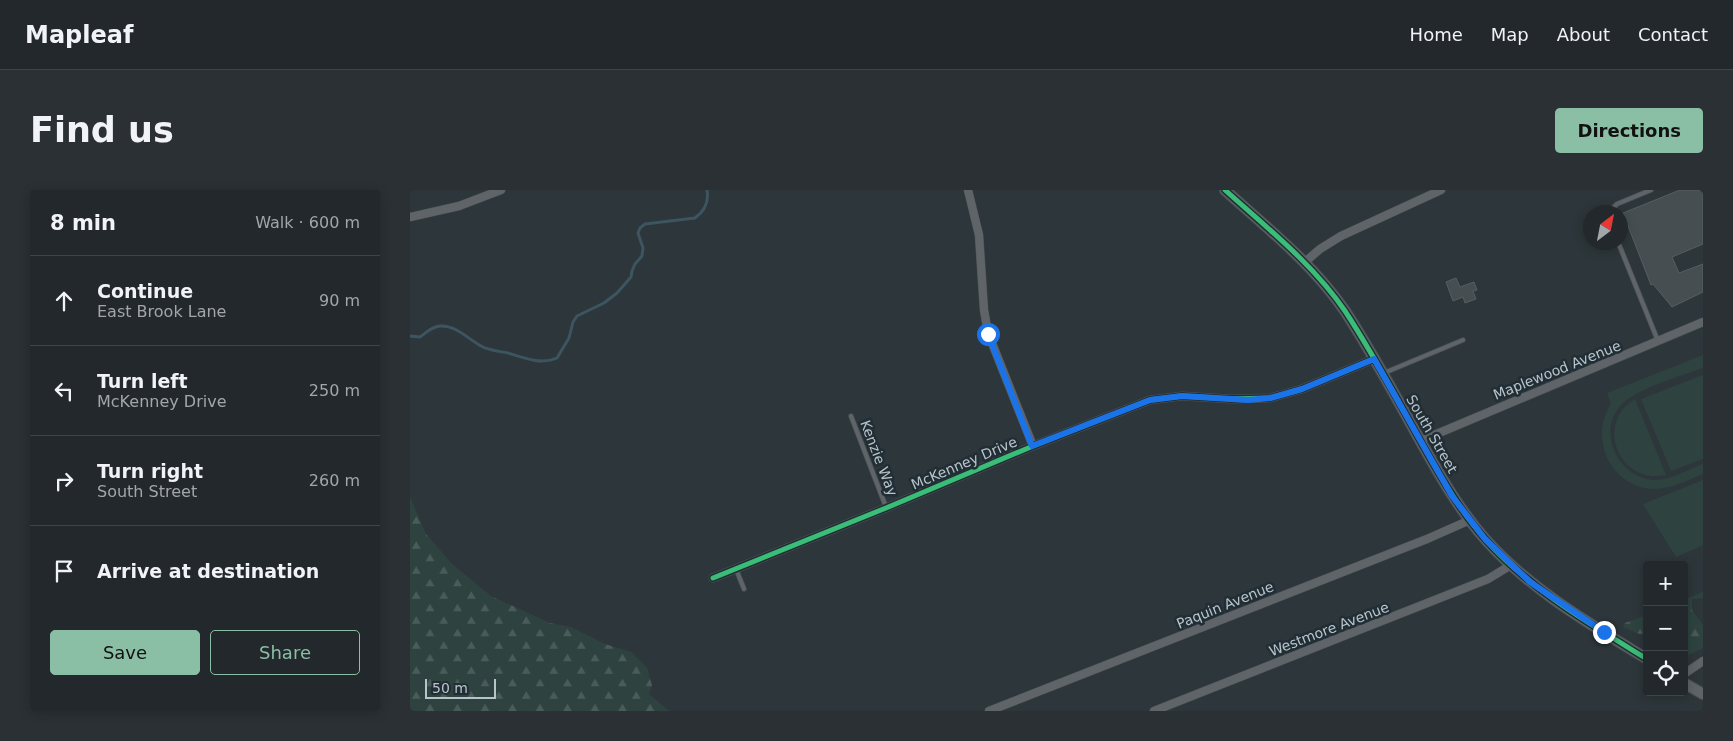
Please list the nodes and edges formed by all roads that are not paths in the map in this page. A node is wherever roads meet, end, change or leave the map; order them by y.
1 (501, 190) edge
2 (968, 190) edge
3 (1225, 190) edge
4 (1441, 190) edge
5 (1651, 190) edge
6 (492, 192) edge
7 (1616, 205) edge
8 (410, 216) edge
9 (1621, 250) edge
10 (1305, 262) junction
11 (1703, 322) edge
12 (1463, 340) dead end
13 (1658, 342) junction
14 (1374, 359) junction
15 (1382, 374) junction
16 (851, 416) dead end
17 (1420, 441) junction
18 (1032, 446) junction
19 (886, 508) junction
20 (1470, 520) junction
21 (1511, 565) junction
22 (736, 568) junction
23 (713, 578) dead end
24 (744, 589) dead end
25 (1643, 656) edge
26 (1703, 661) edge
27 (1688, 671) edge
28 (1688, 685) edge
29 (1703, 694) edge
30 (989, 711) edge
31 (1154, 711) edge

1 - 6 street
2 - 18 street
3 - 10 street, South Street
4 - 10 street
5 - 7 lane
6 - 8 street
9 - 13 lane
10 - 14 street, South Street
11 - 13 street, Maplewood Avenue
12 - 15 lane
13 - 17 street, Maplewood Avenue
14 - 15 street, South Street
14 - 18 street, McKenney Drive
15 - 17 street, South Street
16 - 19 lane, Kenzie Way
17 - 20 street, South Street
18 - 19 street, McKenney Drive
19 - 22 street, McKenney Drive
20 - 21 street, South Street
20 - 30 street, Paquin Avenue
21 - 25 street, South Street
21 - 31 street, Westmore Avenue
22 - 23 street, McKenney Drive
22 - 24 lane
26 - 27 street
28 - 29 street

